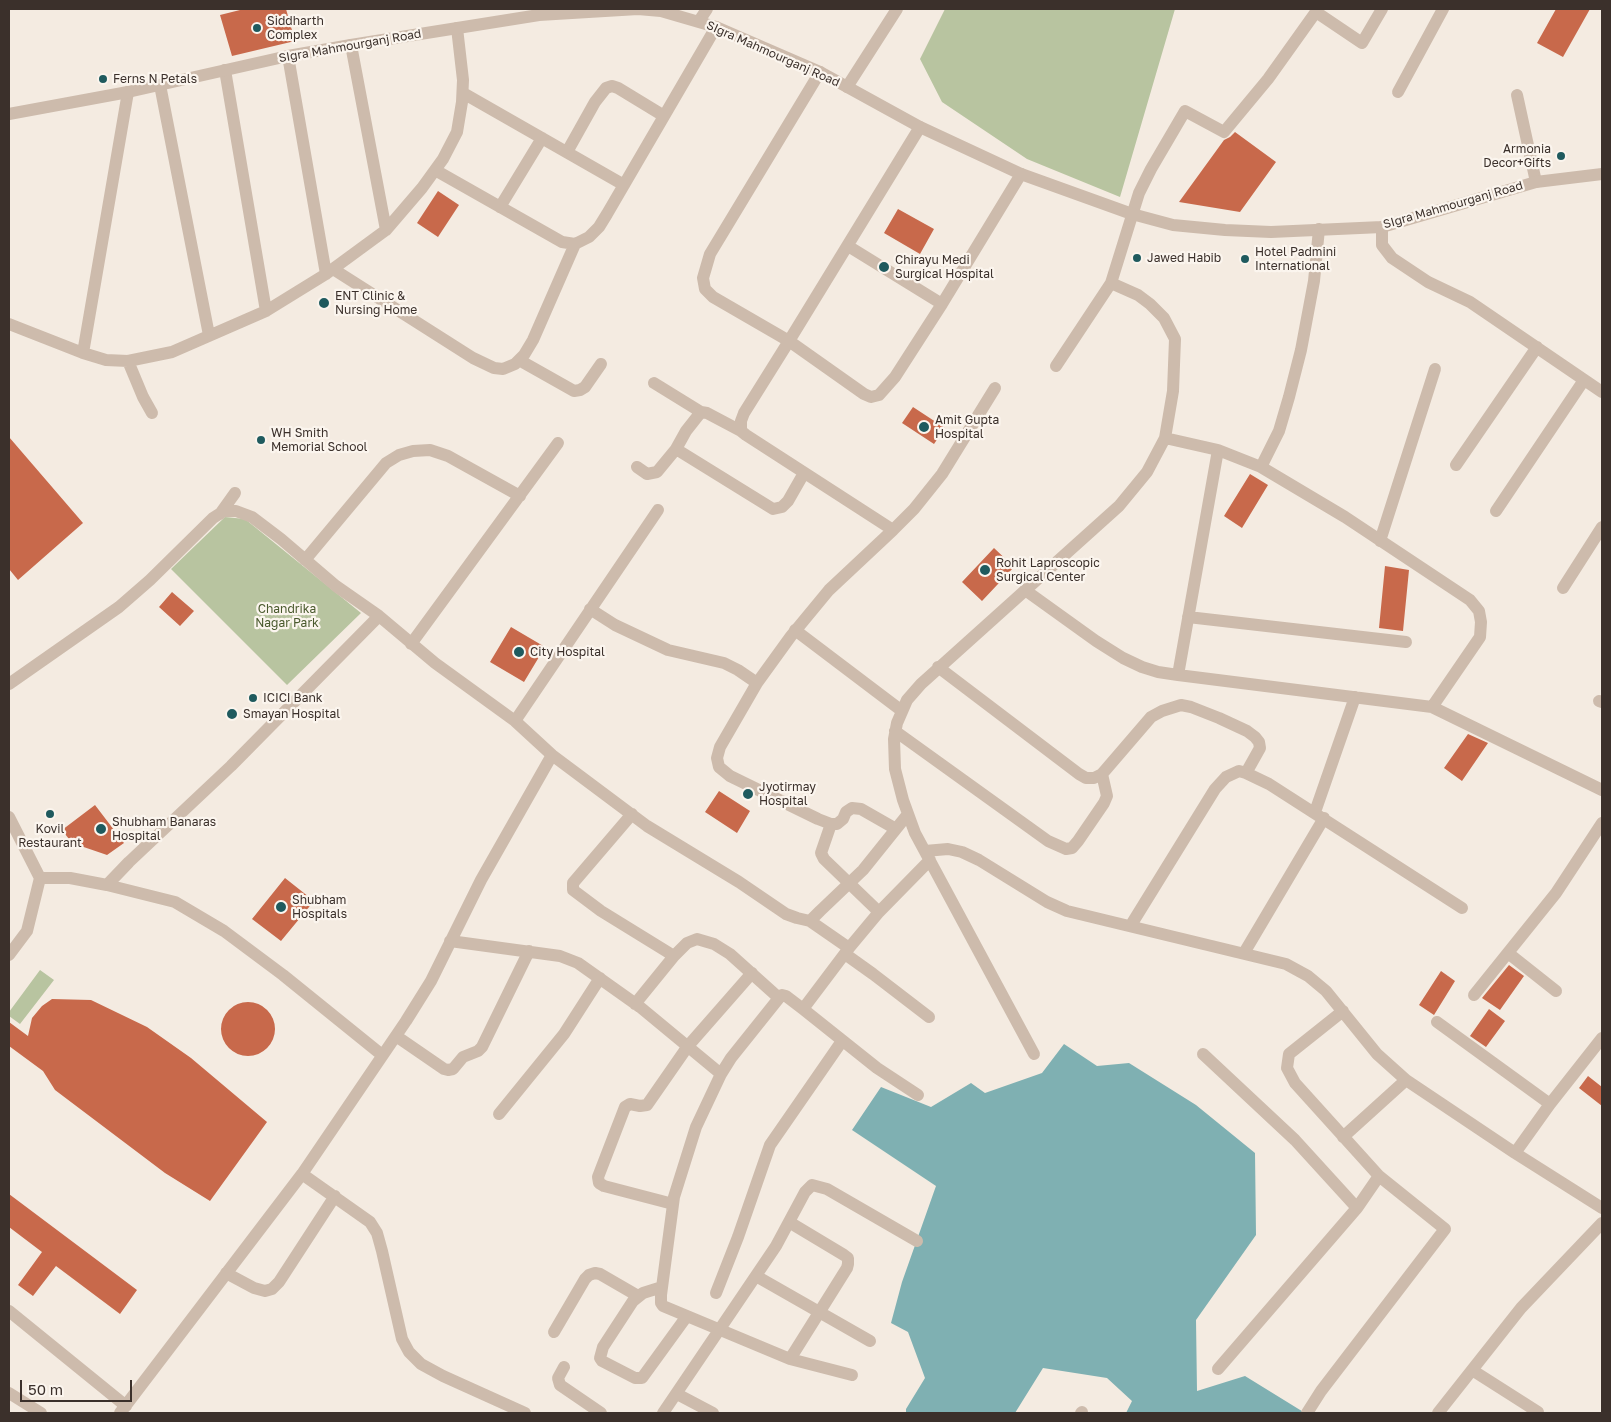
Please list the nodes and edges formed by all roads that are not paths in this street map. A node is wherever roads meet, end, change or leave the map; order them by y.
1 (707, 9) edge
2 (897, 9) edge
3 (1382, 9) edge
4 (1442, 9) edge
5 (1317, 10) edge
6 (536, 12) edge
7 (699, 21) junction
8 (716, 27) junction
9 (457, 28) junction
10 (351, 45) junction
11 (288, 56) junction
12 (225, 70) junction
13 (820, 72) junction
14 (160, 85) junction
15 (847, 87) junction
16 (128, 92) junction
17 (1398, 92) dead end
18 (463, 93) junction
19 (1517, 95) dead end
20 (9, 114) edge
21 (664, 116) junction
22 (920, 127) junction
23 (542, 138) junction
24 (566, 152) junction
25 (435, 170) junction
26 (1021, 174) junction
27 (1602, 174) edge
28 (1536, 182) junction
29 (624, 185) junction
30 (500, 206) junction
31 (1132, 214) junction
32 (1382, 227) junction
33 (1320, 229) junction
34 (386, 230) junction
35 (575, 244) junction
36 (848, 246) junction
37 (329, 272) junction
38 (1111, 283) junction
39 (942, 304) junction
40 (266, 311) junction
41 (9, 324) edge
42 (209, 335) junction
43 (789, 341) junction
44 (1537, 348) junction
45 (83, 353) junction
46 (519, 360) junction
47 (128, 361) junction
48 (600, 364) dead end
49 (1056, 366) dead end
50 (1435, 369) dead end
51 (1584, 380) junction
52 (654, 383) dead end
53 (995, 388) dead end
54 (1602, 392) edge
55 (701, 412) junction
56 (152, 413) dead end
57 (741, 432) junction
58 (1165, 438) junction
59 (558, 443) dead end
60 (676, 449) junction
61 (1218, 450) junction
62 (1456, 465) dead end
63 (637, 467) dead end
64 (1261, 467) junction
65 (804, 473) junction
66 (235, 493) dead end
67 (520, 496) junction
68 (658, 510) dead end
69 (1496, 511) dead end
70 (220, 514) junction
71 (1602, 528) edge
72 (893, 530) junction
73 (1380, 541) junction
74 (305, 560) junction
75 (1563, 588) dead end
76 (1025, 590) junction
77 (590, 609) junction
78 (379, 616) junction
79 (1188, 617) junction
80 (795, 630) junction
81 (1406, 642) dead end
82 (411, 644) junction
83 (938, 667) junction
84 (1178, 675) junction
85 (758, 683) junction
86 (9, 684) edge
87 (1355, 697) junction
88 (1432, 707) junction
89 (902, 711) junction
90 (515, 721) junction
91 (895, 731) junction
92 (552, 754) junction
93 (1246, 773) junction
94 (1102, 774) junction
95 (1602, 790) edge
96 (632, 814) junction
97 (908, 814) junction
98 (1319, 815) junction
99 (9, 817) edge
100 (1602, 823) edge
101 (831, 824) junction
102 (896, 829) junction
103 (927, 855) junction
104 (40, 878) junction
105 (849, 883) junction
106 (107, 885) junction
107 (1462, 908) dead end
108 (880, 912) junction
109 (810, 920) junction
110 (1131, 926) junction
111 (450, 941) junction
112 (529, 951) junction
113 (847, 951) junction
114 (1244, 953) junction
115 (1508, 953) junction
116 (9, 955) edge
117 (674, 956) junction
118 (752, 973) junction
119 (600, 978) junction
120 (1556, 991) dead end
121 (1474, 995) dead end
122 (778, 998) junction
123 (635, 1004) junction
124 (803, 1009) junction
125 (1343, 1011) junction
126 (929, 1017) dead end
127 (1437, 1022) dead end
128 (396, 1036) junction
129 (1602, 1038) edge
130 (842, 1041) junction
131 (688, 1046) junction
132 (1034, 1054) dead end
133 (1202, 1054) dead end
134 (382, 1055) junction
135 (721, 1074) junction
136 (1406, 1080) junction
137 (918, 1095) dead end
138 (1550, 1104) junction
139 (499, 1114) dead end
140 (1343, 1136) junction
141 (1515, 1153) junction
142 (302, 1174) junction
143 (1379, 1176) junction
144 (335, 1196) junction
145 (673, 1204) junction
146 (1357, 1208) junction
147 (1602, 1208) edge
148 (789, 1222) junction
149 (1602, 1223) edge
150 (916, 1241) dead end
151 (226, 1273) junction
152 (756, 1276) junction
153 (662, 1287) junction
154 (716, 1292) dead end
155 (638, 1296) junction
156 (9, 1311) edge
157 (819, 1313) junction
158 (687, 1316) junction
159 (721, 1330) junction
160 (554, 1332) dead end
161 (870, 1341) dead end
162 (790, 1360) junction
163 (564, 1367) dead end
164 (1218, 1368) dead end
165 (1472, 1370) junction
166 (852, 1375) dead end
167 (9, 1393) edge
168 (677, 1394) junction
169 (123, 1410) edge
170 (41, 1413) edge
171 (525, 1413) edge
172 (600, 1413) edge
173 (664, 1413) edge
174 (713, 1413) edge
175 (1306, 1413) edge
176 (1438, 1413) edge
177 (1537, 1413) edge

1 - 7 street
2 - 15 street
3 - 5 street
4 - 17 street
5 - 31 street
6 - 7 street, SIgra Mahmourganj Road
6 - 9 street, SIgra Mahmourganj Road
7 - 8 street, SIgra Mahmourganj Road
8 - 13 street, SIgra Mahmourganj Road
8 - 21 street
9 - 10 street, SIgra Mahmourganj Road
9 - 18 street
10 - 11 street, SIgra Mahmourganj Road
10 - 34 street
11 - 12 street, SIgra Mahmourganj Road
11 - 37 street
12 - 14 street, SIgra Mahmourganj Road
12 - 40 street
13 - 15 street, SIgra Mahmourganj Road
13 - 43 street
14 - 16 street, SIgra Mahmourganj Road
14 - 42 street
15 - 22 street, SIgra Mahmourganj Road
16 - 20 street, SIgra Mahmourganj Road
16 - 45 street
18 - 23 street
18 - 25 street
19 - 28 street
21 - 24 street
21 - 29 street
22 - 26 street, SIgra Mahmourganj Road
22 - 36 street
23 - 24 street
23 - 30 street
24 - 29 street
25 - 30 street
25 - 34 street
26 - 31 street, SIgra Mahmourganj Road
26 - 39 street
27 - 28 street, SIgra Mahmourganj Road
28 - 32 street, SIgra Mahmourganj Road
29 - 35 street
30 - 35 street
31 - 33 street, SIgra Mahmourganj Road
31 - 38 street
32 - 33 street, SIgra Mahmourganj Road
32 - 44 street
33 - 64 street
34 - 37 street
35 - 46 street
36 - 39 street
36 - 43 street
37 - 40 street
37 - 46 street
38 - 49 street
38 - 58 street
39 - 43 street
40 - 42 street
41 - 45 street
42 - 47 street
43 - 57 street
44 - 51 street
44 - 62 street
45 - 47 street
46 - 48 street
47 - 56 street
50 - 73 street
51 - 54 street
51 - 69 street
52 - 55 street
53 - 72 street
55 - 57 street
55 - 60 street
57 - 65 street
58 - 61 street
58 - 76 street
59 - 67 street
60 - 63 street
60 - 65 street
61 - 64 street
61 - 79 street
64 - 73 street
65 - 72 street
66 - 70 street
67 - 74 street
67 - 82 street
68 - 77 street
70 - 74 street
70 - 86 street
71 - 75 street
72 - 80 street
73 - 88 street
74 - 78 street
76 - 83 street
76 - 84 street
77 - 85 street
77 - 90 street
78 - 82 street
78 - 106 street
79 - 81 street
79 - 84 street
80 - 85 street
80 - 89 street
82 - 90 street
83 - 89 street
83 - 94 street
84 - 87 street
85 - 101 street
87 - 88 street
87 - 98 street
88 - 95 street
89 - 91 street
90 - 92 street
91 - 94 street
91 - 97 street
92 - 96 street
92 - 111 street
93 - 94 street
93 - 98 street
93 - 110 street
96 - 109 street
96 - 117 street
97 - 102 street
97 - 103 street
98 - 107 street
98 - 114 street
99 - 104 street
100 - 115 street
101 - 102 street
101 - 105 street
102 - 105 street
103 - 108 street
103 - 110 street
103 - 132 street
104 - 106 street
104 - 116 street
105 - 108 street
105 - 109 street
106 - 134 street
108 - 113 street
109 - 113 street
110 - 114 street
111 - 112 street
111 - 128 street
112 - 119 street
112 - 128 street
113 - 124 street
113 - 126 street
114 - 125 street
115 - 120 street
115 - 121 street
117 - 118 street
117 - 123 street
118 - 122 street
118 - 131 street
119 - 123 street
119 - 139 street
122 - 124 street
122 - 135 street
123 - 131 street
124 - 130 street
125 - 136 street
125 - 140 street
127 - 138 street
128 - 134 street
129 - 138 street
130 - 137 street
130 - 154 street
131 - 135 street
131 - 145 street
133 - 146 street
134 - 142 street
135 - 145 street
136 - 140 street
136 - 141 street
138 - 141 street
140 - 143 street
141 - 147 street
142 - 144 street
142 - 151 street
143 - 146 street
143 - 175 street
144 - 151 street
144 - 171 street
145 - 153 street
146 - 164 street
148 - 150 street
148 - 152 street
148 - 157 street
149 - 165 street
151 - 169 street
152 - 157 street
152 - 159 street
153 - 155 street
153 - 158 street
155 - 158 street
155 - 160 street
156 - 169 street
157 - 161 street
157 - 162 street
158 - 159 street
159 - 162 street
159 - 168 street
162 - 166 street
163 - 172 street
165 - 176 street
165 - 177 street
167 - 170 street
168 - 173 street
168 - 174 street

